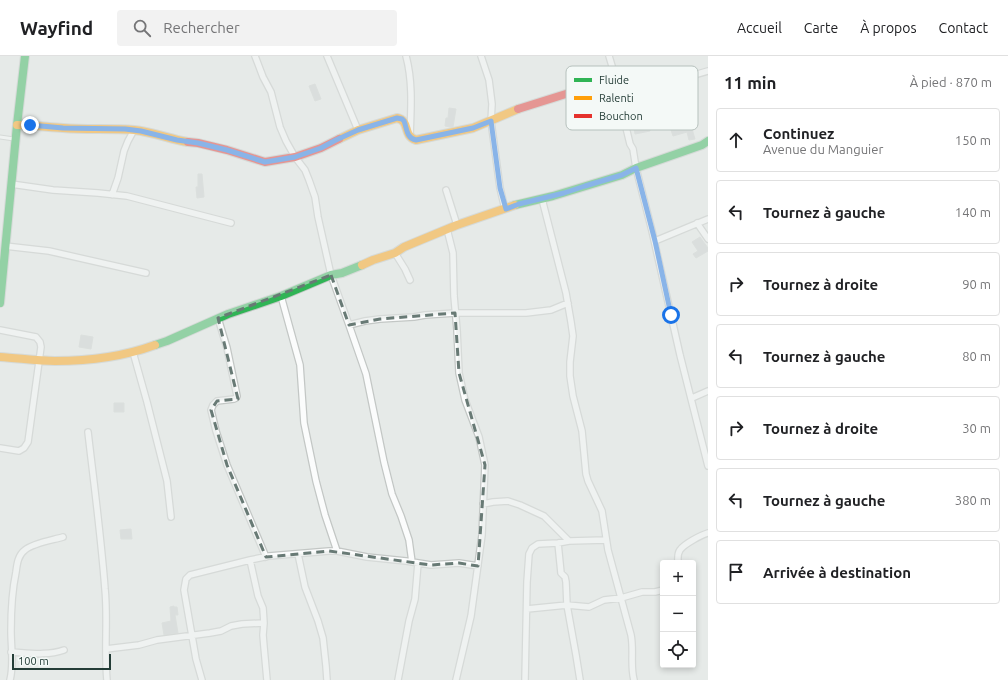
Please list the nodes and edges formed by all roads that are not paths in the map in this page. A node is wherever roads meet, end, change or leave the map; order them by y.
1 (25, 56) edge
2 (255, 56) edge
3 (327, 56) edge
4 (406, 56) edge
5 (481, 56) edge
6 (708, 71) edge
7 (698, 74) edge
8 (566, 94) edge
9 (491, 121) junction
10 (17, 125) junction
11 (134, 130) junction
12 (358, 130) junction
13 (626, 130) edge
14 (0, 137) edge
15 (410, 138) junction
16 (16, 140) junction
17 (708, 141) edge
18 (295, 157) junction
19 (636, 168) junction
20 (11, 184) junction
21 (446, 190) dead end
22 (112, 194) junction
23 (542, 199) junction
24 (506, 209) junction
25 (708, 219) edge
26 (231, 223) dead end
27 (697, 224) junction
28 (457, 225) junction
29 (447, 229) junction
30 (708, 239) edge
31 (655, 241) junction
32 (5, 246) junction
33 (395, 253) junction
34 (146, 273) dead end
35 (331, 275) junction
36 (410, 280) dead end
37 (1, 288) edge
38 (281, 296) junction
39 (0, 303) edge
40 (568, 303) junction
41 (455, 313) junction
42 (218, 318) junction
43 (349, 325) junction
44 (0, 330) edge
45 (133, 352) junction
46 (0, 357) edge
47 (38, 360) junction
48 (708, 391) edge
49 (692, 398) junction
50 (88, 432) dead end
51 (0, 448) edge
52 (706, 450) edge
53 (708, 466) edge
54 (483, 504) junction
55 (171, 517) dead end
56 (708, 533) edge
57 (63, 537) dead end
58 (606, 540) junction
59 (569, 541) junction
60 (558, 544) junction
61 (337, 551) junction
62 (298, 554) junction
63 (266, 557) junction
64 (250, 560) junction
65 (678, 560) edge
66 (415, 562) junction
67 (478, 566) junction
68 (660, 591) edge
69 (622, 598) junction
70 (567, 605) junction
71 (527, 609) junction
72 (264, 623) junction
73 (192, 636) junction
74 (106, 649) junction
75 (64, 650) dead end
76 (11, 652) junction
77 (10, 680) edge
78 (107, 680) edge
79 (202, 680) edge
80 (267, 680) edge
81 (327, 680) edge
82 (398, 680) edge
83 (456, 680) edge
84 (525, 680) edge
85 (580, 680) edge
86 (634, 680) edge

1 - 10 street
2 - 18 street
3 - 12 street
4 - 15 street
5 - 9 street
6 - 7 street
8 - 9 street
9 - 15 street
9 - 24 street
10 - 11 street
10 - 16 street
11 - 18 street
11 - 22 street
12 - 15 street
12 - 18 street
13 - 19 street
14 - 16 lane
16 - 20 street
17 - 19 street
18 - 35 street
19 - 23 street
19 - 31 street
20 - 22 street
20 - 32 street
21 - 28 street
22 - 26 street
23 - 24 street
23 - 40 street
24 - 28 street
25 - 27 street
27 - 30 street
27 - 31 street
28 - 29 street
29 - 33 street
29 - 41 street
31 - 49 street
32 - 34 street
32 - 37 street
33 - 35 street
33 - 36 street
35 - 38 street
35 - 43 street
37 - 39 street
38 - 42 street
38 - 61 street
40 - 41 street
40 - 58 street
41 - 43 street
41 - 54 street
42 - 45 street
42 - 63 street
43 - 66 street
44 - 47 street
45 - 47 street
45 - 55 street
46 - 47 street
47 - 51 street
48 - 49 street
49 - 52 street
50 - 74 street
52 - 53 street
54 - 59 street
54 - 67 street
56 - 65 street
57 - 76 street
58 - 59 street
58 - 69 street
59 - 60 street
60 - 70 street
60 - 71 street
61 - 62 street
61 - 66 street
62 - 63 street
62 - 81 street
63 - 64 street
64 - 72 street
64 - 73 street
66 - 67 street
66 - 82 street
67 - 83 street
68 - 69 street
69 - 70 street
69 - 86 street
70 - 71 street
70 - 85 street
71 - 84 street
72 - 73 street
72 - 80 street
73 - 74 street
73 - 79 street
74 - 78 street
75 - 76 street
76 - 77 street

